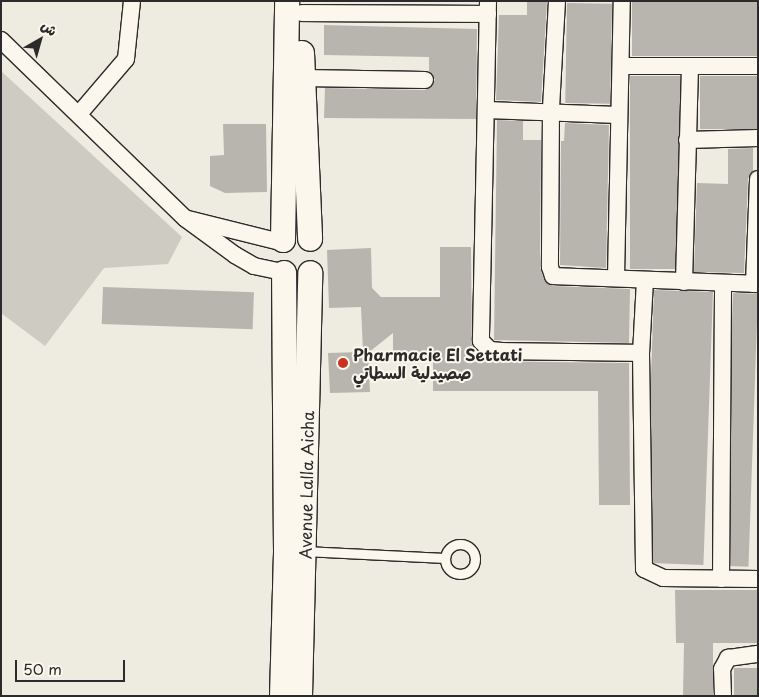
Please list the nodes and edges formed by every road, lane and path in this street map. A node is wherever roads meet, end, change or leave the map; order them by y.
1 (132, 1) edge
2 (557, 1) edge
3 (622, 1) edge
4 (297, 5) edge
5 (488, 7) edge
6 (1, 40) edge
7 (621, 66) junction
8 (758, 66) edge
9 (690, 69) junction
10 (303, 78) junction
11 (425, 80) dead end
12 (487, 110) junction
13 (551, 110) junction
14 (79, 114) junction
15 (618, 115) junction
16 (758, 138) edge
17 (687, 140) junction
18 (758, 179) edge
19 (186, 219) junction
20 (310, 239) junction
21 (282, 241) junction
22 (283, 272) junction
23 (310, 273) junction
24 (616, 277) junction
25 (644, 280) junction
26 (684, 282) junction
27 (723, 284) junction
28 (756, 284) edge
29 (641, 353) junction
30 (296, 550) junction
31 (445, 558) dead end
32 (721, 579) junction
33 (758, 579) edge
34 (758, 654) edge
35 (282, 696) edge
36 (300, 696) edge
37 (722, 696) edge

1 - 14 street
2 - 13 street
3 - 7 street
4 - 5 street
4 - 10 main road, Avenue Lalla Aicha
4 - 21 main road, Avenue Lalla Aicha
5 - 12 street
6 - 14 street
7 - 9 street
7 - 15 street
8 - 9 street
9 - 17 street
10 - 11 street
10 - 20 main road, Avenue Lalla Aicha
12 - 13 street
12 - 29 street
13 - 15 street
13 - 24 street
14 - 19 street
15 - 24 street
16 - 17 street
17 - 26 street
18 - 28 street
19 - 21 street
19 - 22 street
20 - 21 main road
20 - 23 main road, Avenue Lalla Aicha
21 - 22 main road, Avenue Lalla Aicha
22 - 23 main road
22 - 30 main road, Avenue Lalla Aicha
23 - 30 main road, Avenue Lalla Aicha
24 - 25 street
25 - 26 street
25 - 29 street
26 - 27 street
27 - 28 street
27 - 32 street
29 - 32 street
30 - 31 lane
30 - 35 main road, Avenue Lalla Aicha
30 - 36 main road, Avenue Lalla Aicha
32 - 33 street
34 - 37 street

